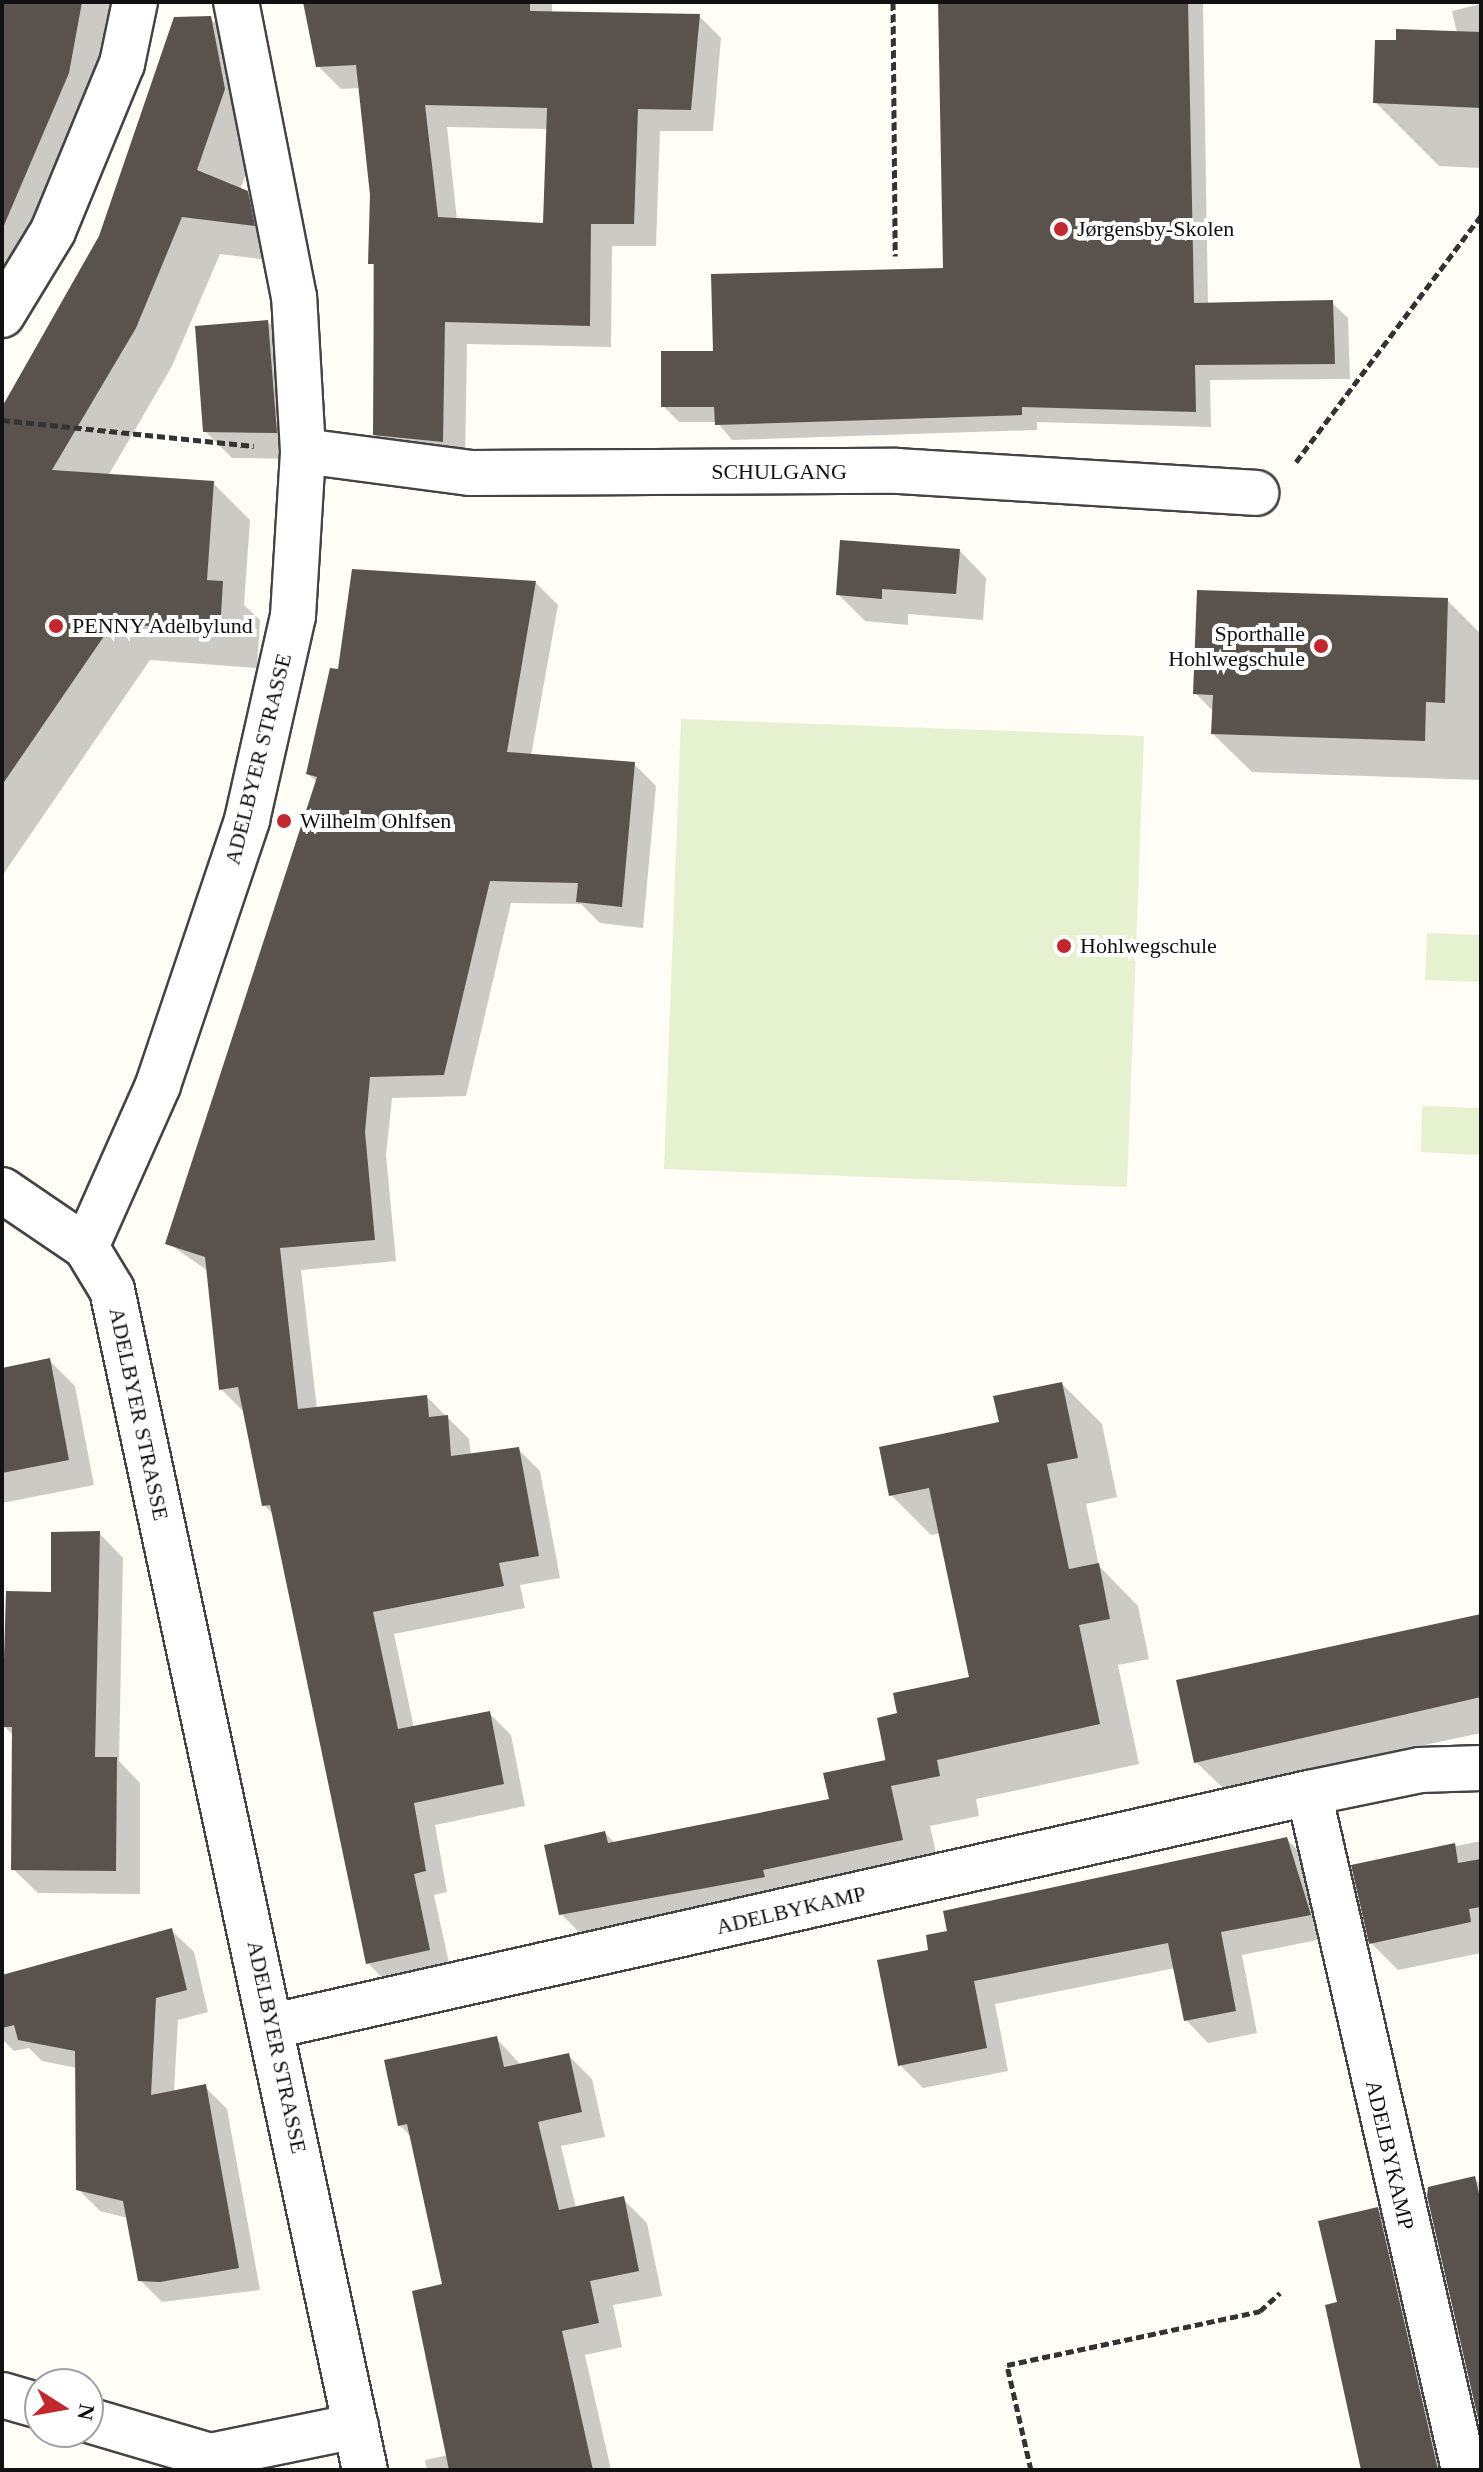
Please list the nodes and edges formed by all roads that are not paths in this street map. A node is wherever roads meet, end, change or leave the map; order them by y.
1 (135, 2) edge
2 (236, 2) edge
3 (2, 315) edge
4 (303, 451) junction
5 (1256, 493) road end
6 (2, 1190) edge
7 (86, 1247) junction
8 (1481, 1768) edge
9 (1309, 1793) junction
10 (273, 2026) junction
11 (2, 2395) edge
12 (24, 2401) edge
13 (104, 2426) edge
14 (356, 2426) junction
15 (208, 2463) edge
16 (365, 2470) edge
17 (1464, 2470) edge

1 - 3 street
2 - 4 street, ADELBYER STRASSE
4 - 5 street, SCHULGANG
4 - 7 street, ADELBYER STRASSE
6 - 7 street
7 - 10 street, ADELBYER STRASSE
8 - 9 street, ADELBYKAMP
9 - 10 street, ADELBYKAMP
9 - 17 street, ADELBYKAMP
10 - 14 street, ADELBYER STRASSE
11 - 12 street
13 - 15 street
14 - 15 street
14 - 16 street, ADELBYER STRASSE

